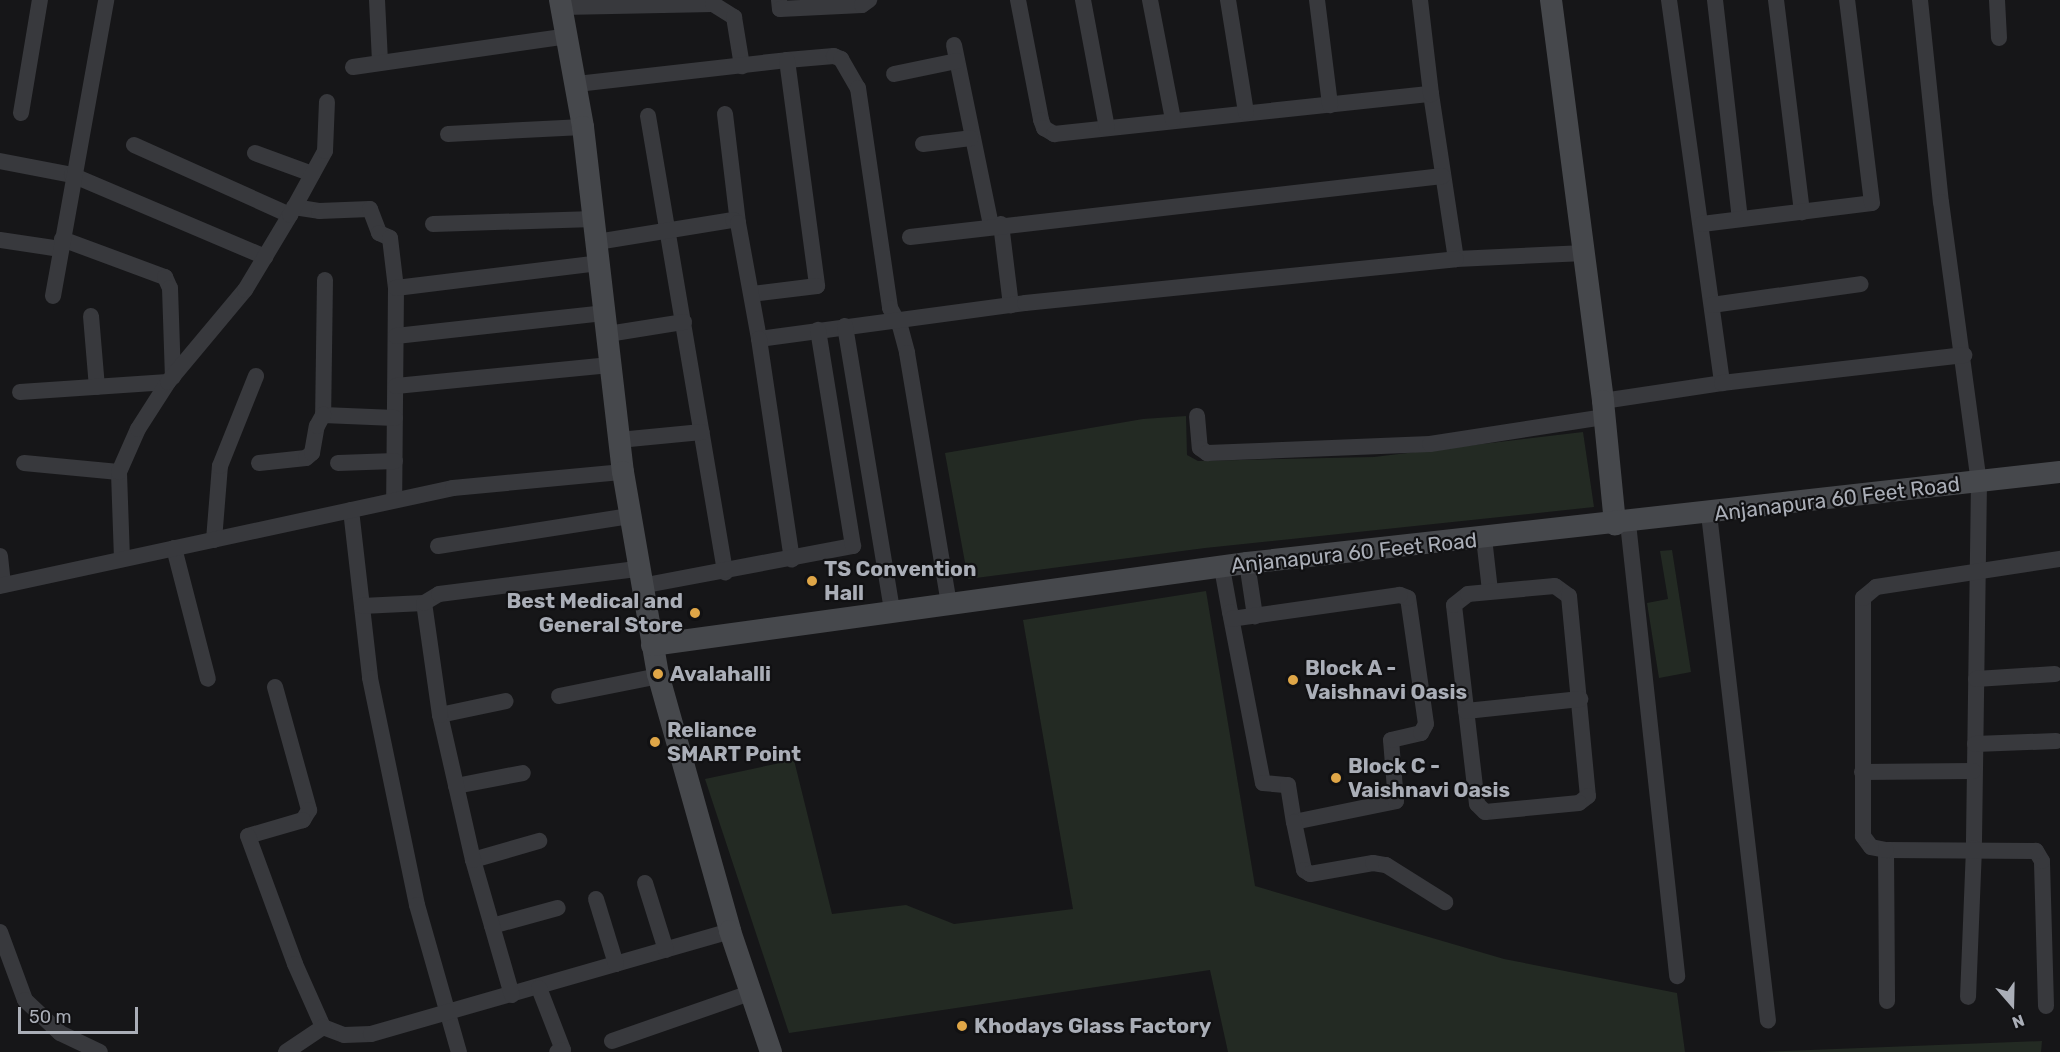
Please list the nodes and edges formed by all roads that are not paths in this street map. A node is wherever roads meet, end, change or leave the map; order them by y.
1 (40, 0) edge
2 (106, 0) edge
3 (377, 0) edge
4 (779, 0) edge
5 (869, 0) edge
6 (1018, 0) edge
7 (1083, 0) edge
8 (1150, 0) edge
9 (1227, 0) edge
10 (1317, 0) edge
11 (1420, 0) edge
12 (1551, 0) edge
13 (1669, 0) edge
14 (1715, 0) edge
15 (1776, 0) edge
16 (1847, 0) edge
17 (1920, 0) edge
18 (1997, 0) edge
19 (561, 4) edge
20 (568, 36) junction
21 (1999, 38) dead end
22 (787, 60) junction
23 (380, 62) junction
24 (742, 66) junction
25 (353, 67) dead end
26 (894, 74) dead end
27 (577, 84) junction
28 (1431, 94) junction
29 (327, 102) dead end
30 (1330, 105) junction
31 (21, 113) dead end
32 (1246, 113) junction
33 (724, 114) dead end
34 (648, 116) dead end
35 (1173, 120) junction
36 (583, 128) junction
37 (1107, 128) junction
38 (448, 134) dead end
39 (971, 138) junction
40 (923, 144) dead end
41 (134, 145) dead end
42 (255, 153) dead end
43 (0, 161) edge
44 (312, 174) junction
45 (72, 175) junction
46 (1443, 176) junction
47 (292, 211) junction
48 (1802, 212) junction
49 (594, 219) junction
50 (1740, 219) junction
51 (738, 223) junction
52 (433, 224) dead end
53 (1702, 224) junction
54 (996, 225) junction
55 (669, 231) junction
56 (910, 237) dead end
57 (0, 240) edge
58 (61, 244) junction
59 (598, 252) junction
60 (1585, 253) junction
61 (265, 257) junction
62 (1456, 259) junction
63 (325, 280) dead end
64 (1861, 284) dead end
65 (396, 288) junction
66 (752, 294) junction
67 (53, 296) dead end
68 (1011, 305) junction
69 (1712, 305) junction
70 (91, 316) dead end
71 (895, 318) junction
72 (684, 322) junction
73 (607, 323) junction
74 (845, 326) junction
75 (818, 330) junction
76 (396, 336) junction
77 (759, 339) junction
78 (1964, 355) junction
79 (610, 365) junction
80 (256, 375) dead end
81 (171, 380) junction
82 (1722, 383) junction
83 (396, 386) junction
84 (97, 387) junction
85 (20, 392) dead end
86 (1604, 409) junction
87 (323, 415) junction
88 (1197, 416) dead end
89 (395, 418) junction
90 (702, 432) junction
91 (619, 440) junction
92 (394, 461) junction
93 (24, 463) dead end
94 (338, 463) dead end
95 (259, 464) dead end
96 (119, 472) junction
97 (623, 472) junction
98 (2058, 472) edge
99 (1979, 482) junction
100 (394, 500) junction
101 (351, 510) junction
102 (1709, 514) junction
103 (630, 516) junction
104 (1622, 524) junction
105 (1484, 538) junction
106 (214, 540) junction
107 (438, 546) dead end
108 (174, 548) junction
109 (0, 556) edge
110 (122, 558) junction
111 (2060, 559) edge
112 (792, 560) junction
113 (1247, 563) junction
114 (1222, 568) junction
115 (1979, 569) junction
116 (725, 573) junction
117 (639, 578) junction
118 (2, 586) edge
119 (1490, 591) junction
120 (424, 603) junction
121 (949, 603) junction
122 (362, 606) junction
123 (892, 610) junction
124 (1255, 616) junction
125 (1232, 619) junction
126 (652, 645) junction
127 (2055, 674) dead end
128 (658, 676) junction
129 (208, 679) dead end
130 (1976, 679) junction
131 (275, 687) dead end
132 (559, 696) dead end
133 (1580, 699) junction
134 (506, 701) dead end
135 (1466, 711) junction
136 (440, 715) junction
137 (2056, 741) dead end
138 (1975, 744) junction
139 (1973, 771) junction
140 (1862, 772) junction
141 (523, 773) dead end
142 (456, 786) junction
143 (1294, 822) junction
144 (539, 841) dead end
145 (1974, 848) junction
146 (1886, 850) junction
147 (473, 860) junction
148 (645, 883) dead end
149 (596, 899) dead end
150 (1445, 902) dead end
151 (558, 908) dead end
152 (492, 926) junction
153 (730, 931) junction
154 (0, 932) edge
155 (666, 950) junction
156 (616, 964) junction
157 (1677, 976) dead end
158 (539, 987) junction
159 (753, 992) junction
160 (512, 995) junction
161 (1968, 997) dead end
162 (1887, 1001) dead end
163 (2046, 1006) dead end
164 (447, 1014) junction
165 (1768, 1022) dead end
166 (323, 1027) junction
167 (612, 1041) dead end
168 (100, 1052) edge
169 (286, 1052) edge
170 (459, 1052) edge
171 (557, 1052) edge
172 (771, 1052) edge

1 - 31 street
2 - 45 street
3 - 23 street
4 - 5 street
6 - 37 street
7 - 37 street
8 - 35 street
9 - 32 street
10 - 30 street
11 - 28 street
12 - 60 street
13 - 53 street
14 - 50 street
15 - 48 street
16 - 48 street
17 - 78 street
18 - 21 street
19 - 20 street
19 - 24 street
20 - 23 street
20 - 27 street
22 - 24 street
22 - 66 street
22 - 71 street
23 - 25 street
24 - 27 street
26 - 39 street
27 - 36 street
28 - 30 street
28 - 46 street
29 - 44 street
30 - 32 street
32 - 35 street
33 - 51 street
34 - 55 street
35 - 37 street
36 - 38 street
36 - 49 street
39 - 40 street
39 - 54 street
41 - 47 street
42 - 44 street
43 - 45 street
44 - 47 street
45 - 58 street
45 - 61 street
46 - 54 street
46 - 62 street
47 - 61 street
47 - 65 street
48 - 50 street
49 - 52 street
49 - 59 street
50 - 53 street
51 - 55 street
51 - 66 street
53 - 69 street
54 - 56 street
54 - 68 street
55 - 59 street
55 - 72 street
57 - 58 street
58 - 67 street
58 - 81 street
59 - 65 street
59 - 73 street
60 - 62 street
60 - 86 street
61 - 81 street
62 - 68 street
63 - 87 street
64 - 69 street
65 - 76 street
66 - 77 street
68 - 71 street
69 - 82 street
70 - 84 street
71 - 74 street
71 - 121 street
72 - 73 street
72 - 90 street
73 - 76 street
73 - 79 street
74 - 75 street
74 - 123 street
75 - 77 street
75 - 112 street
76 - 83 street
77 - 112 street
78 - 82 street
78 - 99 street
79 - 83 street
79 - 91 street
80 - 106 street
81 - 84 street
81 - 96 street
82 - 86 street
83 - 89 street
84 - 85 street
86 - 88 street
86 - 104 street
87 - 89 street
87 - 95 street
89 - 92 street
90 - 91 street
90 - 116 street
91 - 97 street
92 - 94 street
92 - 100 street
93 - 96 street
96 - 110 street
97 - 100 street
97 - 103 street
98 - 99 street, Anjanapura 60 Feet Road
99 - 102 street, Anjanapura 60 Feet Road
99 - 115 street
100 - 101 street
101 - 106 street
101 - 122 street
102 - 104 street, Anjanapura 60 Feet Road
102 - 165 street
103 - 107 street
103 - 117 street
104 - 105 street, Anjanapura 60 Feet Road
104 - 157 street
105 - 113 street, Anjanapura 60 Feet Road
105 - 119 street
106 - 108 street
108 - 110 street
108 - 129 street
109 - 118 street
110 - 118 street
111 - 115 street
112 - 116 street
113 - 114 street, Anjanapura 60 Feet Road
113 - 124 street
114 - 121 street, Anjanapura 60 Feet Road
114 - 125 street
115 - 130 street
115 - 140 street
116 - 117 street
117 - 120 street
117 - 126 street
119 - 133 street
119 - 135 street
120 - 122 street
120 - 136 street
121 - 123 street, Anjanapura 60 Feet Road
122 - 164 street
123 - 126 street, Anjanapura 60 Feet Road
124 - 125 street
124 - 143 street
125 - 143 street
126 - 128 street
127 - 130 street
128 - 132 street
128 - 153 street
130 - 138 street
131 - 166 street
133 - 135 street
133 - 135 street
134 - 136 street
136 - 142 street
137 - 138 street
138 - 139 street
139 - 140 street
139 - 145 street
140 - 146 street
141 - 142 street
142 - 147 street
143 - 150 street
144 - 147 street
145 - 146 street
145 - 161 street
145 - 163 street
146 - 162 street
147 - 152 street
148 - 155 street
149 - 156 street
151 - 152 street
152 - 160 street
153 - 155 street
153 - 159 street
154 - 168 street
155 - 156 street
156 - 158 street
158 - 160 street
158 - 171 street
159 - 167 street
159 - 172 street
160 - 164 street
164 - 166 street
164 - 170 street
166 - 169 street

